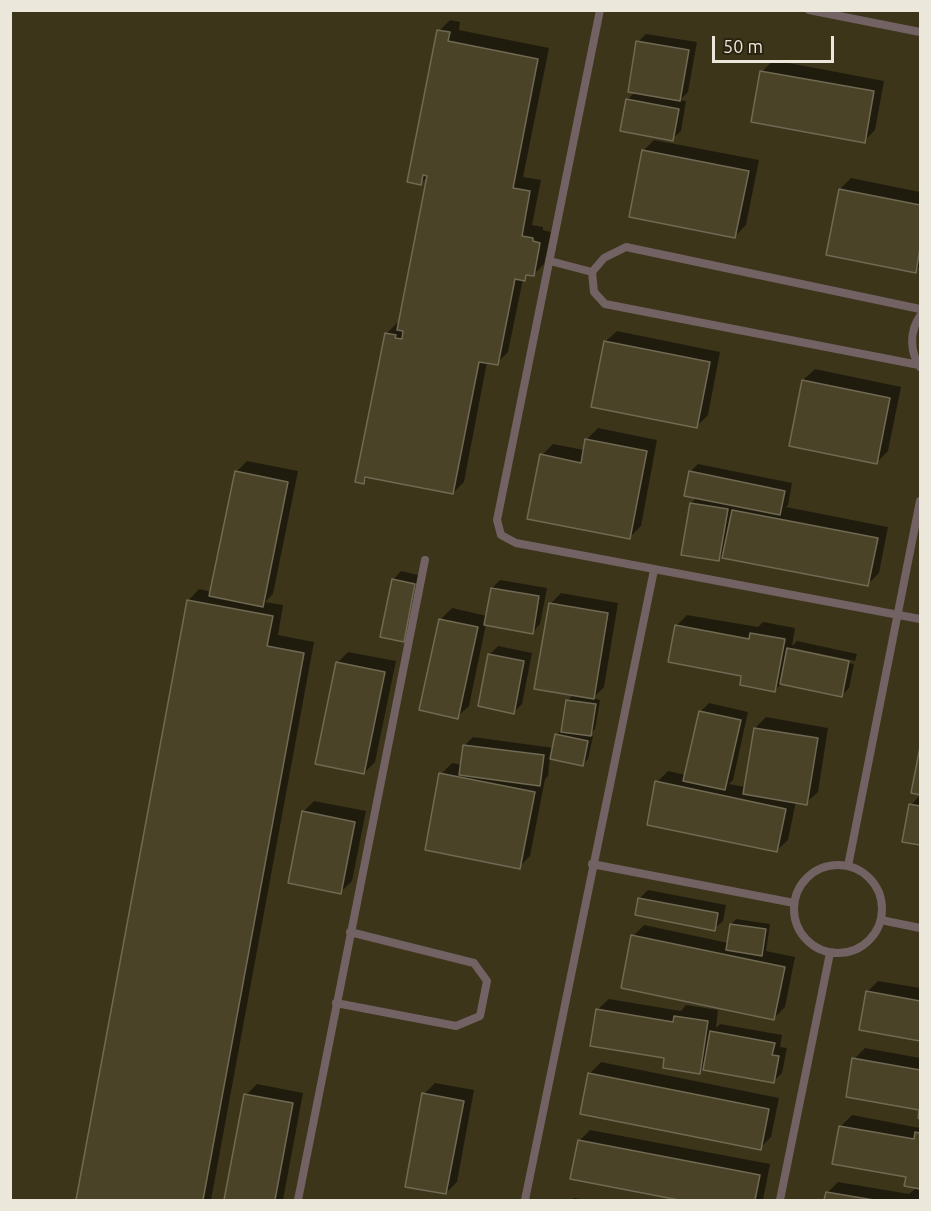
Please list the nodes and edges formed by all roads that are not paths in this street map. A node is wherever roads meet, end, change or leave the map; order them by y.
1 (600, 10) edge
2 (809, 10) edge
3 (921, 32) edge
4 (550, 261) junction
5 (592, 272) junction
6 (921, 309) edge
7 (921, 316) edge
8 (920, 366) edge
9 (921, 501) edge
10 (425, 560) dead end
11 (654, 570) junction
12 (898, 615) junction
13 (921, 620) edge
14 (592, 864) junction
15 (848, 866) junction
16 (794, 903) junction
17 (881, 920) junction
18 (921, 928) edge
19 (350, 932) junction
20 (830, 953) junction
21 (336, 1003) junction
22 (298, 1200) edge
23 (525, 1200) edge
24 (780, 1200) edge

1 - 4 lane
2 - 3 lane
4 - 5 lane
4 - 11 lane
5 - 6 lane
5 - 8 lane
7 - 8 lane
9 - 12 lane
10 - 19 lane
11 - 12 lane
11 - 14 lane
12 - 13 lane
12 - 15 lane
14 - 16 lane
14 - 23 lane
15 - 16 lane
15 - 17 lane
16 - 20 lane
17 - 18 lane
17 - 20 lane
19 - 21 lane
19 - 21 lane
20 - 24 lane
21 - 22 lane

